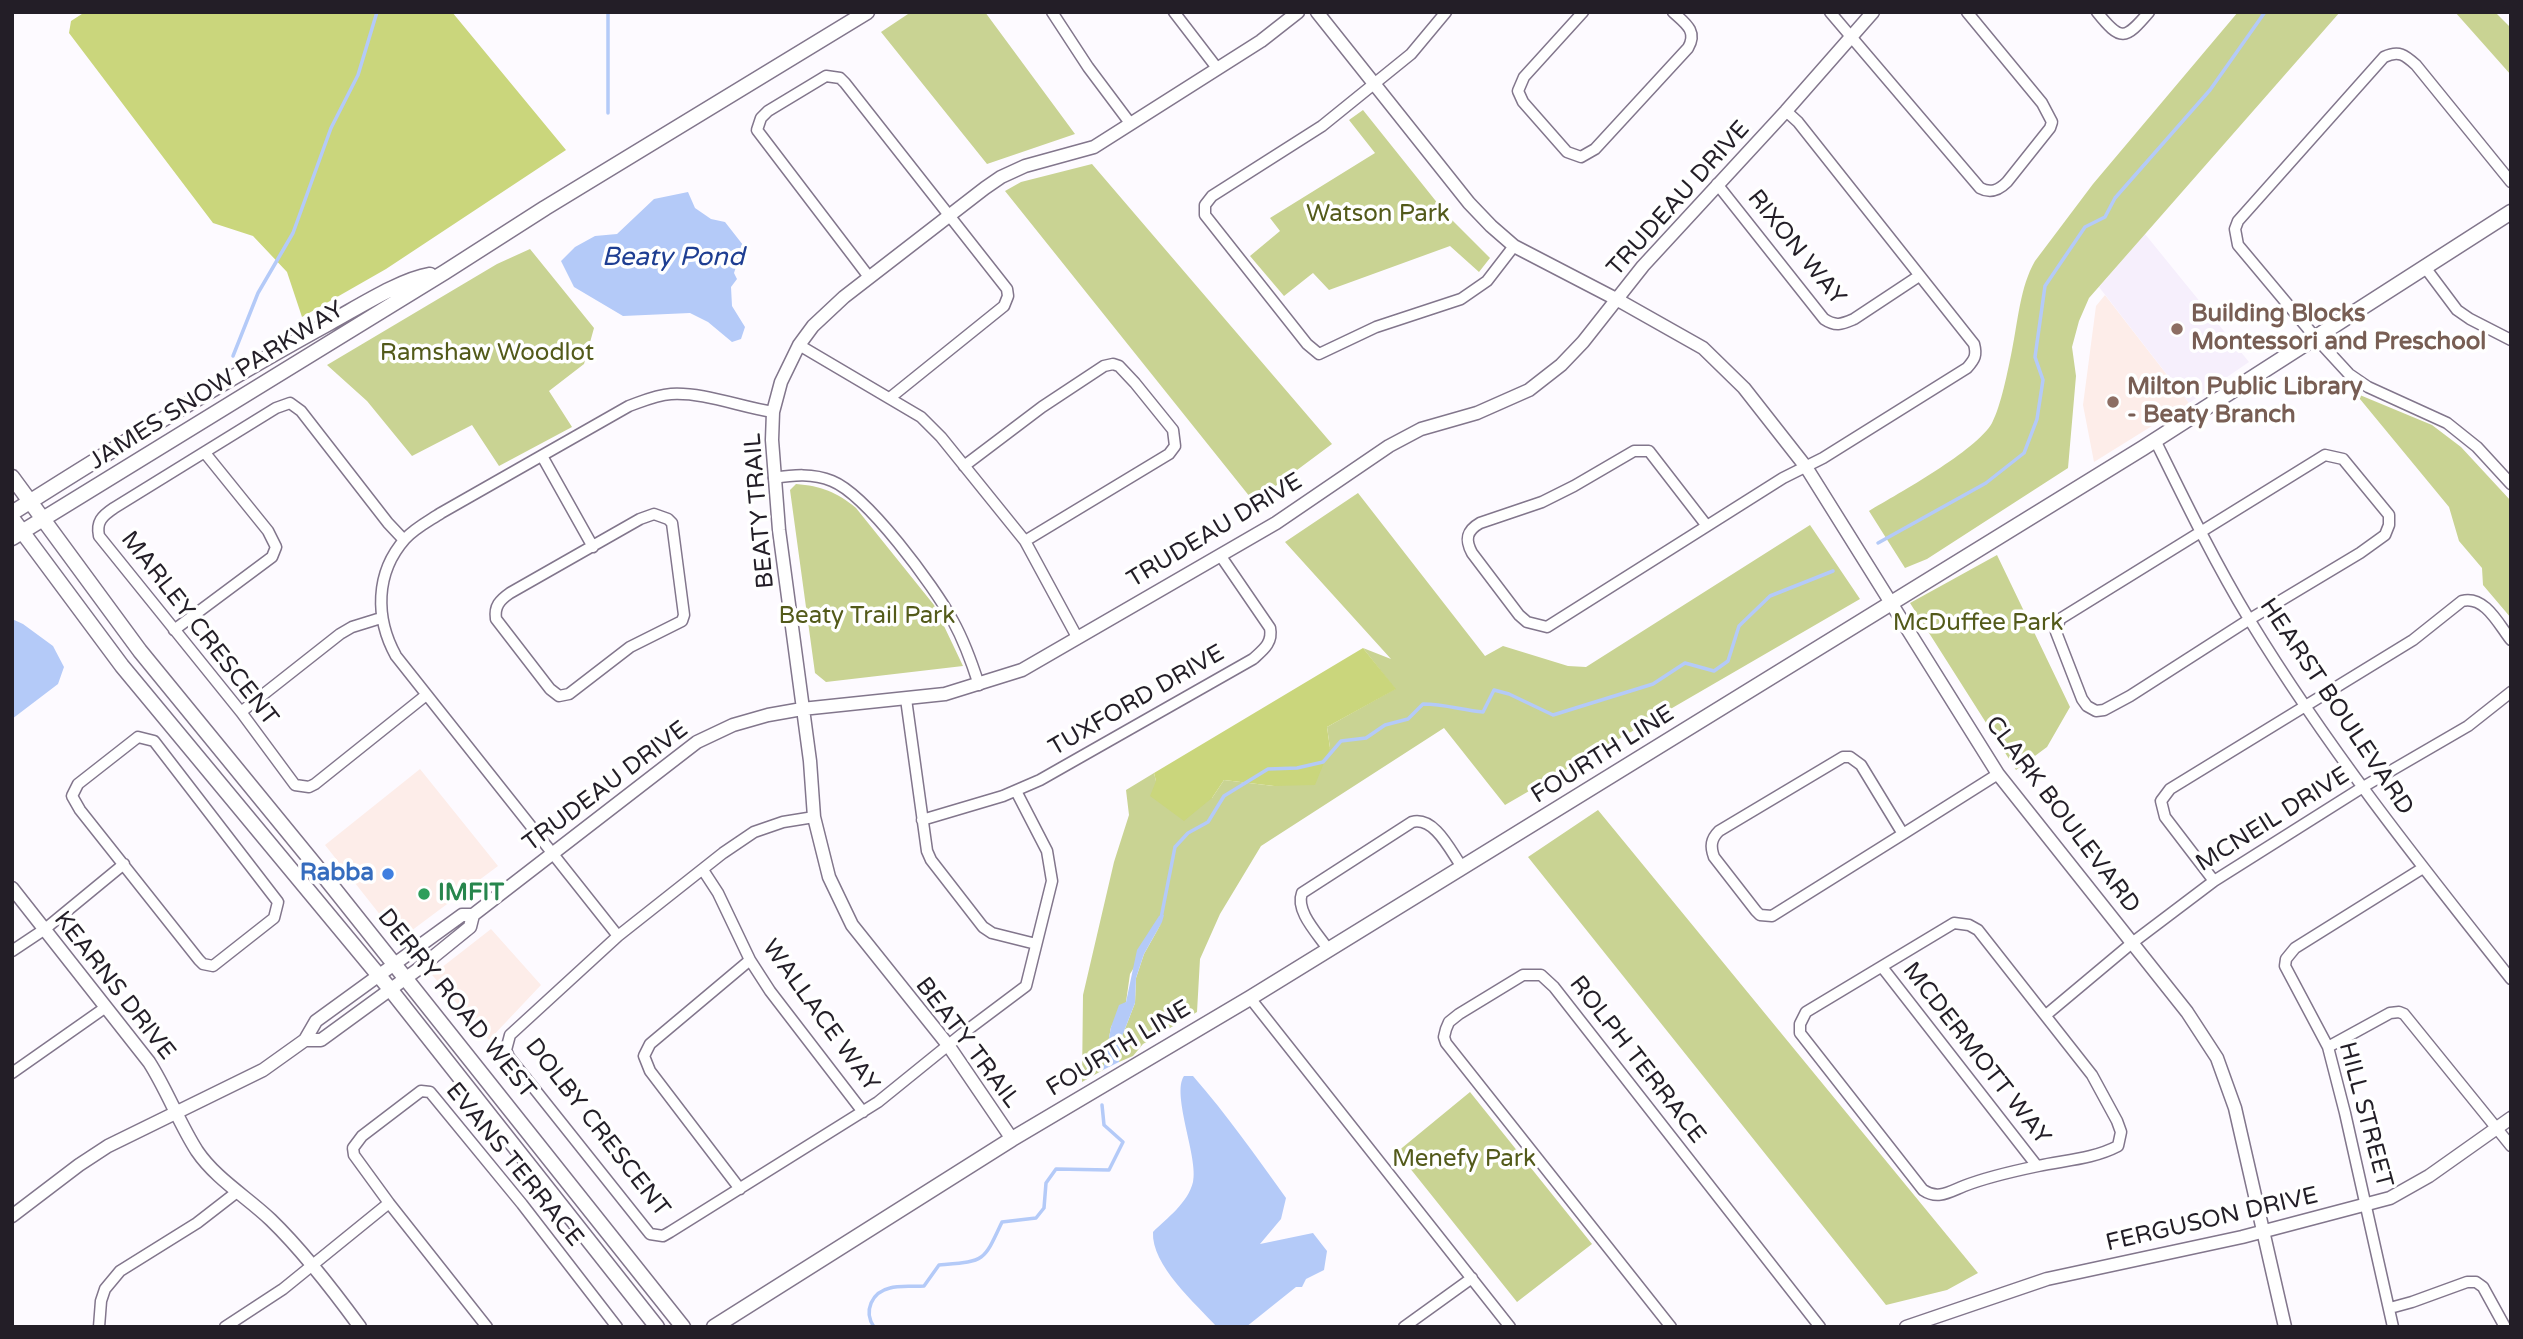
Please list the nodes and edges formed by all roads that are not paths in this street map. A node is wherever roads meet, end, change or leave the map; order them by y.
1 (867, 12) edge
2 (1052, 12) edge
3 (1174, 12) edge
4 (1298, 12) edge
5 (1317, 12) edge
6 (1447, 12) edge
7 (1583, 12) edge
8 (1673, 12) edge
9 (1830, 12) edge
10 (1872, 12) edge
11 (1967, 12) edge
12 (2097, 12) edge
13 (2149, 12) edge
14 (1852, 37) junction
15 (1217, 68) junction
16 (1374, 84) junction
17 (1786, 111) junction
18 (1130, 123) junction
19 (2511, 182) edge
20 (1717, 184) junction
21 (2511, 212) edge
22 (950, 216) junction
23 (1514, 246) junction
24 (2424, 266) junction
25 (445, 272) junction
26 (1919, 276) junction
27 (869, 277) junction
28 (1618, 300) junction
29 (2315, 337) junction
30 (2511, 340) edge
31 (799, 345) junction
32 (891, 397) junction
33 (773, 412) junction
34 (2155, 440) junction
35 (205, 453) junction
36 (542, 456) junction
37 (964, 466) junction
38 (1806, 467) junction
39 (12, 477) edge
40 (774, 478) junction
41 (2511, 484) edge
42 (30, 502) junction
43 (12, 513) edge
44 (12, 518) edge
45 (42, 520) junction
46 (1707, 526) junction
47 (2201, 533) junction
48 (17, 535) edge
49 (404, 540) junction
50 (1025, 541) junction
51 (593, 547) junction
52 (1220, 555) junction
53 (1891, 603) junction
54 (381, 618) junction
55 (2250, 620) junction
56 (174, 630) junction
57 (1077, 637) junction
58 (2511, 640) edge
59 (979, 685) junction
60 (2511, 692) edge
61 (425, 696) junction
62 (906, 699) junction
63 (2306, 705) junction
64 (802, 709) junction
65 (241, 712) junction
66 (1998, 774) junction
67 (2363, 788) junction
68 (1016, 791) junction
69 (814, 817) junction
70 (922, 820) junction
71 (1903, 834) junction
72 (552, 853) junction
73 (124, 864) junction
74 (1462, 867) junction
75 (2423, 869) junction
76 (703, 870) junction
77 (2214, 881) junction
78 (12, 888) edge
79 (473, 915) junction
80 (45, 929) junction
81 (618, 936) junction
82 (2132, 943) junction
83 (1036, 944) junction
84 (1328, 949) junction
85 (12, 951) edge
86 (750, 960) junction
87 (394, 964) junction
88 (1882, 967) junction
89 (378, 975) junction
90 (406, 977) junction
91 (2511, 979) edge
92 (390, 989) junction
93 (1250, 998) junction
94 (106, 1007) junction
95 (2046, 1015) junction
96 (305, 1040) junction
97 (948, 1045) junction
98 (2328, 1047) junction
99 (12, 1073) edge
100 (863, 1112) junction
101 (177, 1113) junction
102 (2511, 1118) edge
103 (2495, 1129) junction
104 (1012, 1139) junction
105 (2511, 1146) edge
106 (2037, 1166) junction
107 (740, 1189) junction
108 (237, 1192) junction
109 (389, 1203) junction
110 (2367, 1205) junction
111 (12, 1216) edge
112 (2263, 1231) junction
113 (312, 1265) junction
114 (1472, 1278) junction
115 (2390, 1308) junction
116 (99, 1327) edge
117 (225, 1327) edge
118 (360, 1327) edge
119 (487, 1327) edge
120 (617, 1327) edge
121 (657, 1327) edge
122 (683, 1327) edge
123 (713, 1327) edge
124 (1404, 1327) edge
125 (1510, 1327) edge
126 (1671, 1327) edge
127 (1820, 1327) edge
128 (1906, 1327) edge
129 (2285, 1327) edge
130 (2393, 1327) edge
131 (2504, 1327) edge

1 - 25 main road, JAMES SNOW PARKWAY
2 - 18 street
3 - 15 street
4 - 15 street, BEATY TRAIL
5 - 16 street, CLARK BOULEVARD
6 - 16 street
7 - 8 street
9 - 14 street
10 - 14 street, TRUDEAU DRIVE
11 - 14 street
12 - 13 street
14 - 17 street, TRUDEAU DRIVE
15 - 18 street, BEATY TRAIL
16 - 23 street, CLARK BOULEVARD
16 - 23 street
17 - 20 street, TRUDEAU DRIVE
17 - 26 street
18 - 22 street, BEATY TRAIL
19 - 29 street
20 - 26 street, RIXON WAY
20 - 28 street, TRUDEAU DRIVE
21 - 24 main road, FOURTH LINE
22 - 27 street, BEATY TRAIL
22 - 27 street
22 - 32 street
23 - 28 street, CLARK BOULEVARD
24 - 29 main road, FOURTH LINE
24 - 30 street
25 - 42 main road, JAMES SNOW PARKWAY
25 - 45 main road, JAMES SNOW PARKWAY
26 - 38 street
27 - 31 street, BEATY TRAIL
28 - 38 street, CLARK BOULEVARD
28 - 52 street, TRUDEAU DRIVE
29 - 34 main road, FOURTH LINE
29 - 41 street
31 - 32 street
31 - 33 street, BEATY TRAIL
32 - 37 street
33 - 36 street
33 - 40 street, BEATY TRAIL
34 - 47 street, HEARST BOULEVARD
34 - 53 main road, FOURTH LINE
35 - 49 street, MARLEY CRESCENT
35 - 56 street
35 - 56 street, MARLEY CRESCENT
36 - 49 street
36 - 51 street
37 - 50 street
37 - 50 street
38 - 46 street
38 - 53 street, CLARK BOULEVARD
39 - 42 main road, DERRY ROAD WEST
40 - 59 street
40 - 64 street, BEATY TRAIL
42 - 43 main road, JAMES SNOW PARKWAY
42 - 45 main road, DERRY ROAD WEST
44 - 48 main road, DERRY ROAD WEST
45 - 48 main road, JAMES SNOW PARKWAY
45 - 87 main road, DERRY ROAD WEST
46 - 46 street
47 - 55 street, HEARST BOULEVARD
47 - 55 street
47 - 55 street
48 - 89 main road, DERRY ROAD WEST
49 - 54 street
50 - 57 street
51 - 51 street
52 - 57 street, TRUDEAU DRIVE
52 - 68 street, TUXFORD DRIVE
53 - 66 street, CLARK BOULEVARD
53 - 74 main road, FOURTH LINE
54 - 61 street
54 - 65 street
55 - 63 street, HEARST BOULEVARD
56 - 65 street, MARLEY CRESCENT
57 - 59 street, TRUDEAU DRIVE
58 - 63 street
59 - 62 street, TRUDEAU DRIVE
60 - 67 street, MCNEIL DRIVE
61 - 65 street, MARLEY CRESCENT
61 - 72 street
62 - 64 street, TRUDEAU DRIVE
62 - 70 street
63 - 67 street, HEARST BOULEVARD
63 - 77 street
64 - 69 street, BEATY TRAIL
64 - 72 street, TRUDEAU DRIVE
66 - 71 street
66 - 82 street, CLARK BOULEVARD
67 - 75 street, HEARST BOULEVARD
67 - 77 street, MCNEIL DRIVE
68 - 70 street, TUXFORD DRIVE
68 - 83 street, DOLBY CRESCENT
69 - 76 street, DOLBY CRESCENT
69 - 97 street, BEATY TRAIL
70 - 83 street
71 - 71 street
72 - 79 street, TRUDEAU DRIVE
72 - 81 street
73 - 73 street
73 - 80 street
74 - 84 main road, FOURTH LINE
74 - 84 street
75 - 91 street, HEARST BOULEVARD
75 - 98 street, HILL STREET
76 - 81 street, DOLBY CRESCENT
76 - 86 street, WALLACE WAY
77 - 82 street, MCNEIL DRIVE
78 - 80 street, KEARNS DRIVE
79 - 87 street, TRUDEAU DRIVE
79 - 90 street, TRUDEAU DRIVE
80 - 85 street
80 - 94 street, KEARNS DRIVE
81 - 107 street, DOLBY CRESCENT
82 - 95 street, MCNEIL DRIVE
82 - 112 street, CLARK BOULEVARD
83 - 97 street, DOLBY CRESCENT
84 - 93 main road, FOURTH LINE
86 - 100 street, WALLACE WAY
86 - 107 street
87 - 89 street, TRUDEAU DRIVE
87 - 90 main road, DERRY ROAD WEST
88 - 95 street
88 - 106 street, MCDERMOTT WAY
88 - 106 street
89 - 92 main road, DERRY ROAD WEST
89 - 96 street, TRUDEAU DRIVE
90 - 92 street, TRUDEAU DRIVE
90 - 122 main road, DERRY ROAD WEST
92 - 96 street, TRUDEAU DRIVE
92 - 121 main road, DERRY ROAD WEST
93 - 104 main road, FOURTH LINE
93 - 114 street
94 - 99 street
94 - 101 street, KEARNS DRIVE
95 - 106 street
96 - 101 street, TRUDEAU DRIVE
97 - 100 street, DOLBY CRESCENT
97 - 104 street, BEATY TRAIL
98 - 103 street
98 - 110 street, HILL STREET
100 - 107 street, DOLBY CRESCENT
101 - 108 street, KEARNS DRIVE
101 - 111 street, TRUDEAU DRIVE
102 - 103 street, FERGUSON DRIVE
103 - 105 street
103 - 110 street, FERGUSON DRIVE
104 - 123 main road, FOURTH LINE
108 - 113 street, KEARNS DRIVE
108 - 116 street
109 - 113 street
109 - 119 street, EVANS TERRACE
109 - 120 street, EVANS TERRACE
110 - 112 street, FERGUSON DRIVE
110 - 115 street, HILL STREET
112 - 128 street, FERGUSON DRIVE
112 - 129 street, CLARK BOULEVARD
113 - 117 street
113 - 118 street, KEARNS DRIVE
114 - 124 street
114 - 125 street
115 - 130 street, HILL STREET
115 - 131 street
126 - 127 street, ROLPH TERRACE

